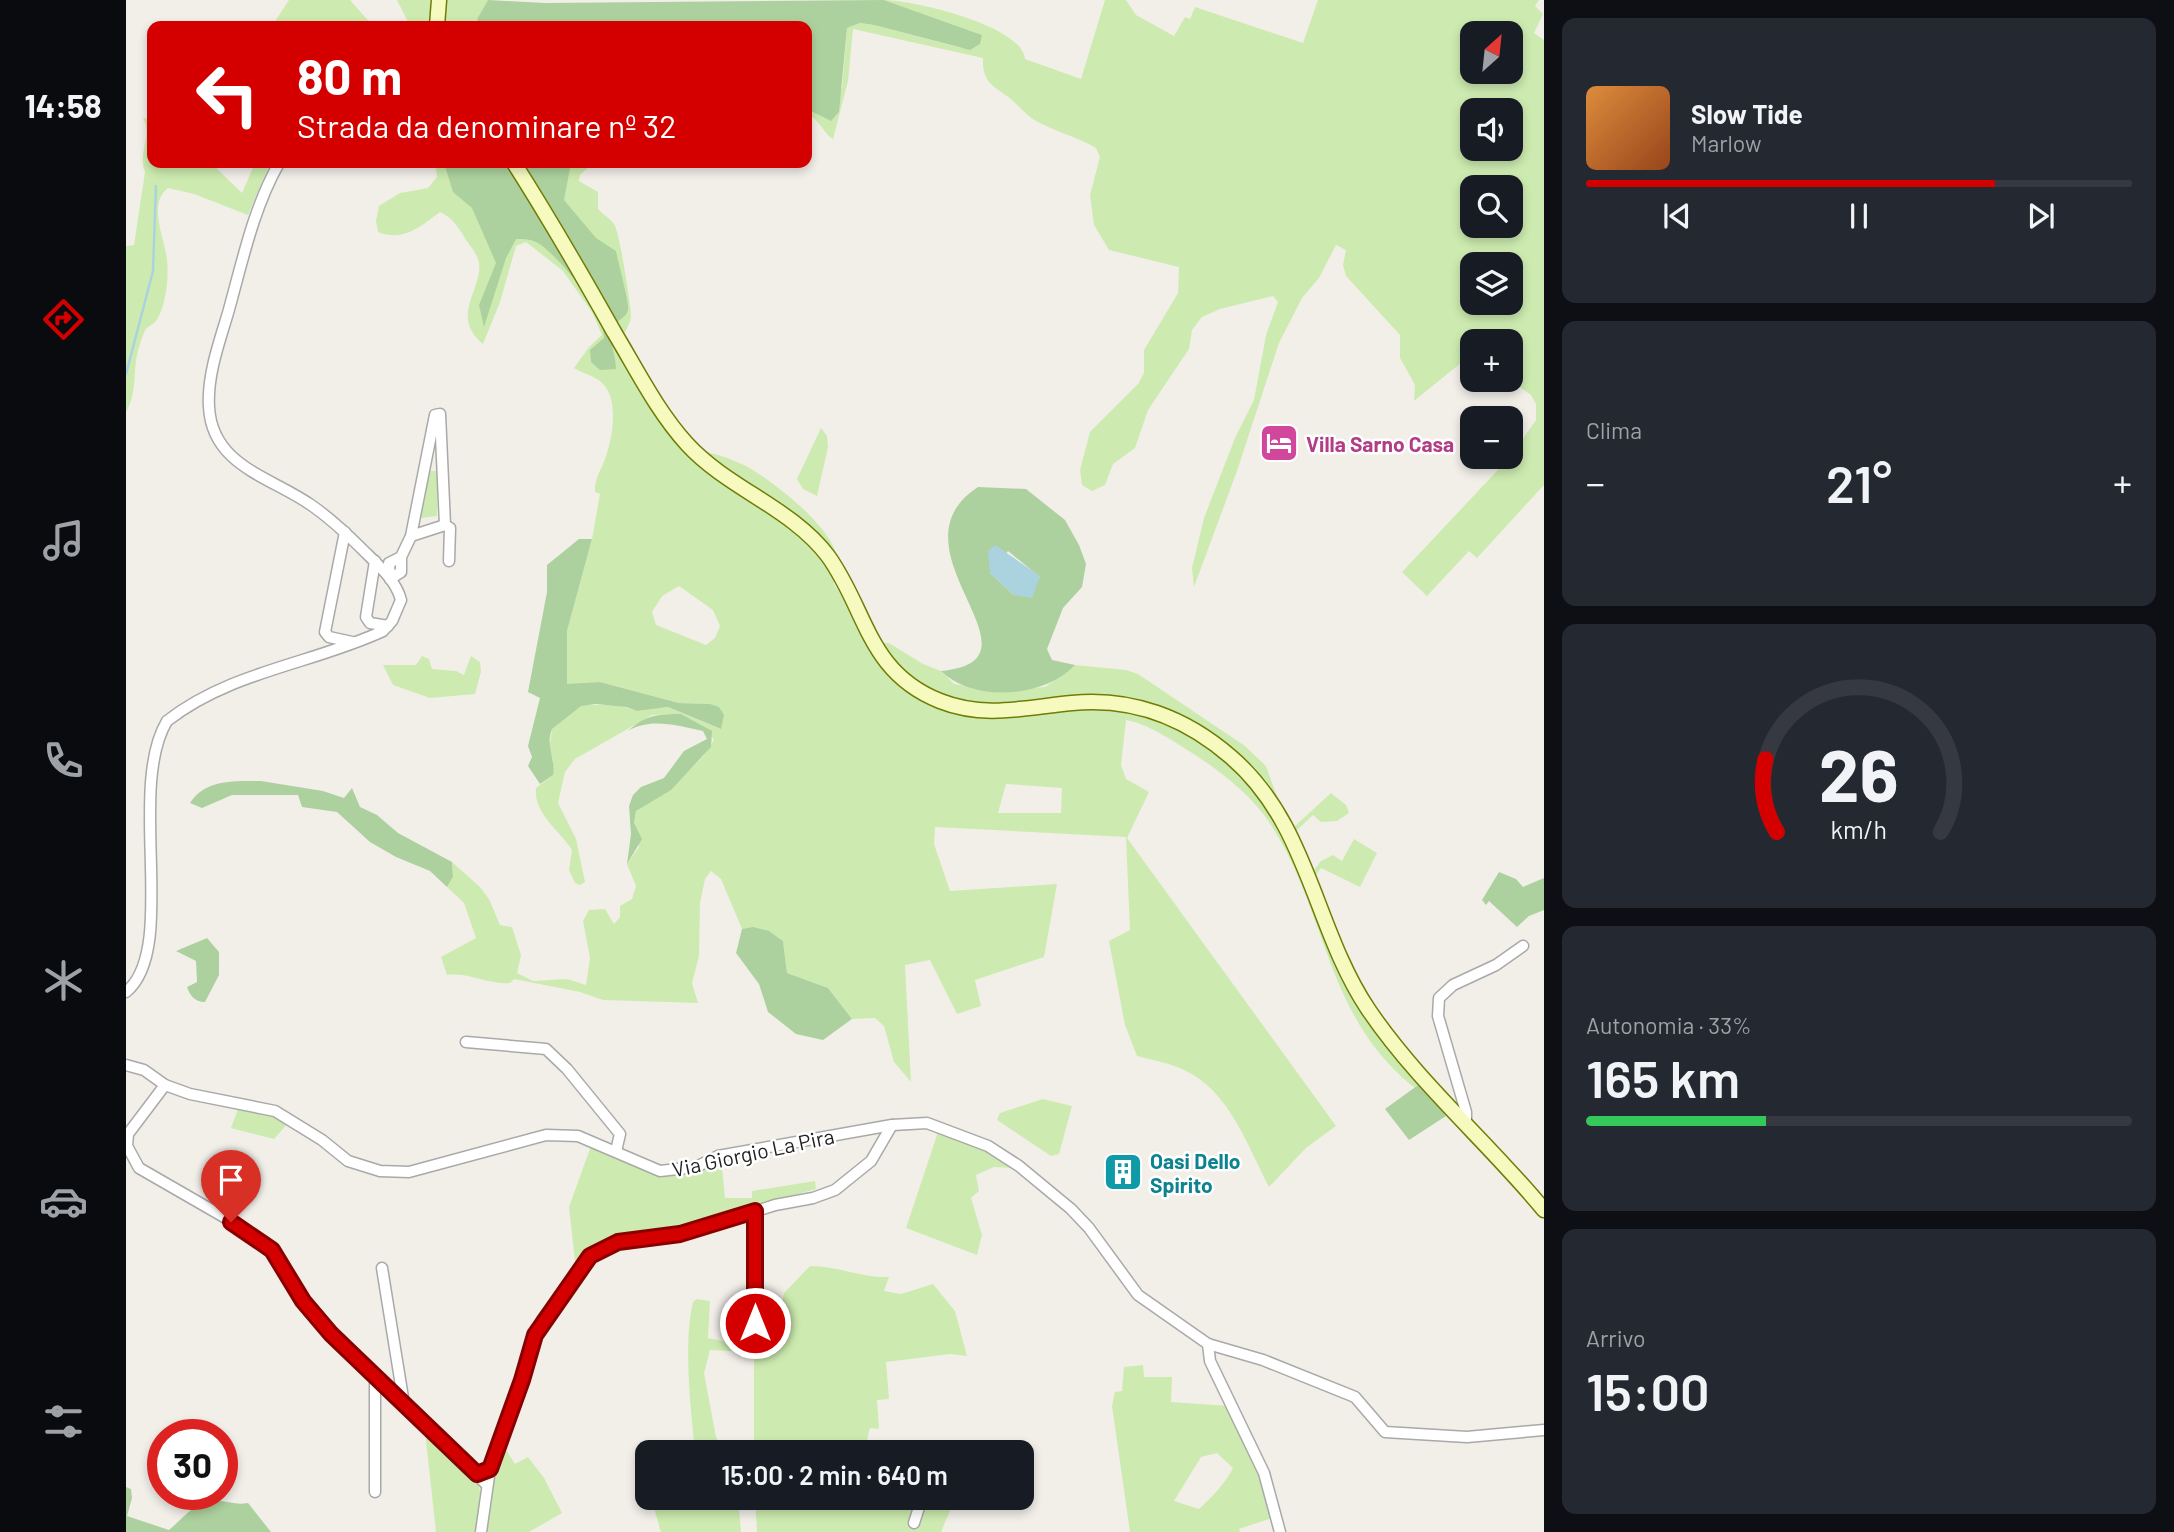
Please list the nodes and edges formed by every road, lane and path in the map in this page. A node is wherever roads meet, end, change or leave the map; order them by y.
1 (439, 0) edge
2 (437, 21) edge
3 (277, 168) edge
4 (517, 168) edge
5 (445, 525) junction
6 (345, 532) junction
7 (411, 536) junction
8 (374, 561) junction
9 (449, 561) dead end
10 (390, 579) junction
11 (388, 626) junction
12 (355, 642) junction
13 (141, 754) dead end
14 (139, 896) dead end
15 (1523, 946) dead end
16 (126, 992) edge
17 (466, 1042) dead end
18 (126, 1065) edge
19 (164, 1085) junction
20 (892, 1125) junction
21 (1466, 1125) junction
22 (616, 1151) junction
23 (1544, 1210) edge
24 (755, 1211) junction
25 (382, 1269) dead end
26 (755, 1323) dead end
27 (1208, 1344) junction
28 (375, 1377) junction
29 (404, 1404) junction
30 (1544, 1430) edge
31 (490, 1469) junction
32 (477, 1474) junction
33 (486, 1484) junction
34 (374, 1492) dead end
35 (918, 1510) edge
36 (914, 1523) dead end
37 (481, 1532) edge
38 (1280, 1532) edge

1 - 2 street
3 - 6 street
4 - 21 street
5 - 7 street
5 - 7 street
5 - 9 street
6 - 8 street
6 - 12 street
7 - 10 street
8 - 10 street
8 - 11 street
10 - 11 street
11 - 12 street
12 - 13 street
14 - 16 street
15 - 21 street
17 - 22 street
18 - 19 street, Via Giorgio La Pira
19 - 22 street, Via Giorgio La Pira
19 - 28 street
20 - 22 street, Via Giorgio La Pira
20 - 24 street
20 - 27 street, Via Giorgio La Pira
21 - 23 street
24 - 26 street
24 - 31 street
25 - 29 street
27 - 30 street, Via Giorgio La Pira
27 - 38 street
28 - 29 street
28 - 34 street
29 - 32 street
31 - 32 street
31 - 33 street
32 - 33 street
33 - 37 street
35 - 36 street

